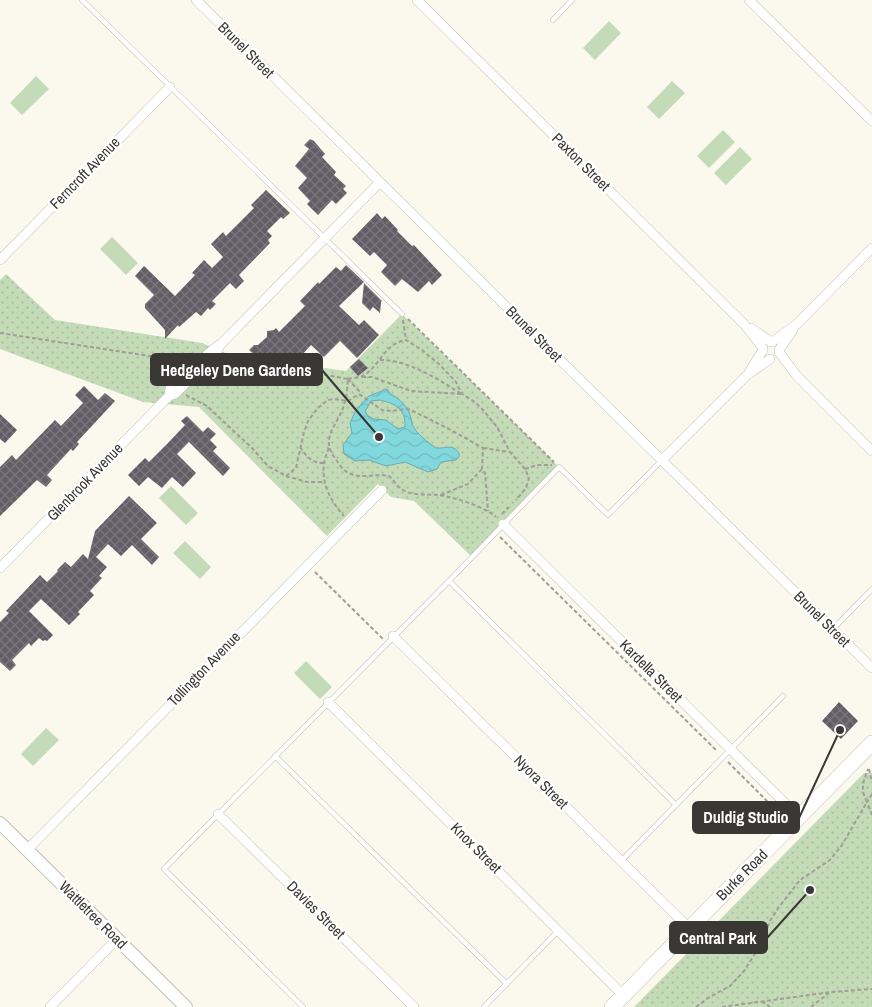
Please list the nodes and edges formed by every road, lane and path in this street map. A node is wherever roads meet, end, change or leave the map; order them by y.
1 (82, 0) edge
2 (196, 0) edge
3 (417, 0) edge
4 (572, 0) edge
5 (749, 0) edge
6 (553, 20) dead end
7 (170, 86) junction
8 (872, 121) edge
9 (380, 182) junction
10 (325, 238) junction
11 (872, 248) edge
12 (0, 260) edge
13 (402, 314) junction
14 (744, 324) junction
15 (797, 324) junction
16 (0, 333) edge
17 (406, 340) junction
18 (772, 342) junction
19 (763, 349) junction
20 (779, 351) junction
21 (771, 358) junction
22 (182, 361) dead end
23 (378, 361) junction
24 (220, 365) dead end
25 (796, 375) junction
26 (746, 376) junction
27 (360, 377) junction
28 (348, 379) junction
29 (185, 394) dead end
30 (359, 394) junction
31 (462, 394) junction
32 (346, 400) junction
33 (300, 447) junction
34 (329, 448) junction
35 (483, 448) junction
36 (872, 450) edge
37 (510, 452) junction
38 (662, 460) junction
39 (324, 463) junction
40 (559, 467) junction
41 (482, 469) junction
42 (525, 469) junction
43 (286, 476) junction
44 (324, 482) junction
45 (382, 490) dead end
46 (440, 495) junction
47 (488, 511) junction
48 (500, 521) junction
49 (350, 522) junction
50 (495, 532) junction
51 (307, 564) junction
52 (0, 568) edge
53 (449, 581) junction
54 (872, 590) edge
55 (833, 629) junction
56 (390, 639) junction
57 (872, 668) edge
58 (783, 696) dead end
59 (328, 702) junction
60 (870, 747) edge
61 (731, 749) junction
62 (275, 756) junction
63 (723, 757) junction
64 (872, 782) edge
65 (872, 794) edge
66 (867, 802) junction
67 (676, 805) junction
68 (218, 814) junction
69 (781, 815) dead end
70 (872, 815) edge
71 (799, 817) junction
72 (0, 822) edge
73 (28, 850) junction
74 (621, 861) junction
75 (689, 928) junction
76 (558, 931) junction
77 (117, 939) junction
78 (507, 984) junction
79 (872, 989) edge
80 (831, 992) junction
81 (624, 995) junction
82 (762, 1001) junction
83 (50, 1007) edge
84 (186, 1007) edge
85 (303, 1007) edge
86 (414, 1007) edge
87 (484, 1007) edge
88 (612, 1007) edge
89 (696, 1007) edge
90 (722, 1007) edge
91 (770, 1007) edge
92 (811, 1007) edge

1 - 7 lane
2 - 9 street, Brunel Street
3 - 14 street, Paxton Street
4 - 6 lane
5 - 8 street
7 - 10 lane
7 - 12 street, Ferncroft Avenue
9 - 10 street, Glenbrook Avenue
9 - 38 street, Brunel Street
10 - 13 lane
10 - 52 street, Glenbrook Avenue
11 - 15 street
13 - 17 path
13 - 40 path
14 - 18 street, Paxton Street
14 - 19 street, Paxton Street
15 - 18 street
15 - 20 street
16 - 22 path
17 - 23 path
17 - 31 path
18 - 19 street
18 - 20 street
19 - 21 street
19 - 26 street
20 - 21 street
20 - 25 street
21 - 25 street
21 - 26 street
23 - 27 path
23 - 31 path
24 - 28 path
25 - 36 street
26 - 38 street
27 - 28 path
27 - 31 path
28 - 30 path
28 - 32 path
29 - 43 path
30 - 32 path
30 - 35 path
31 - 37 path
32 - 33 path
32 - 34 path
33 - 39 path
33 - 43 path
34 - 39 path
34 - 46 path
35 - 37 path
35 - 41 path
37 - 42 path
38 - 40 lane
38 - 55 street, Brunel Street
39 - 44 path
40 - 42 path
40 - 48 lane
41 - 46 path
41 - 47 path
42 - 48 path
43 - 44 path
44 - 49 path
45 - 49 street, Tollington Avenue
46 - 47 path
47 - 48 path
48 - 50 lane
48 - 61 street, Kardella Street
49 - 51 street, Tollington Avenue
50 - 53 lane
50 - 63 path
51 - 56 path
51 - 73 street, Tollington Avenue
53 - 56 lane
53 - 67 lane
54 - 55 lane
55 - 57 street, Brunel Street
56 - 59 lane
56 - 74 street, Nyora Street
58 - 61 lane
59 - 62 lane
59 - 76 street, Knox Street
60 - 71 main road, Burke Road
61 - 63 lane
61 - 71 street, Kardella Street
62 - 68 lane
62 - 78 lane
63 - 67 lane
63 - 69 path
64 - 66 path
65 - 66 path
66 - 70 path
66 - 89 path
67 - 74 lane
68 - 85 lane
68 - 86 street, Davies Street
71 - 75 main road, Burke Road
72 - 73 main road, Wattletree Road
73 - 77 main road, Wattletree Road
74 - 75 street, Nyora Street
75 - 81 main road, Burke Road
76 - 78 lane
76 - 81 street, Knox Street
77 - 83 street
77 - 84 main road, Wattletree Road
78 - 87 lane
79 - 80 path
80 - 82 path
80 - 92 path
81 - 88 main road, Burke Road
82 - 90 path
82 - 91 path

